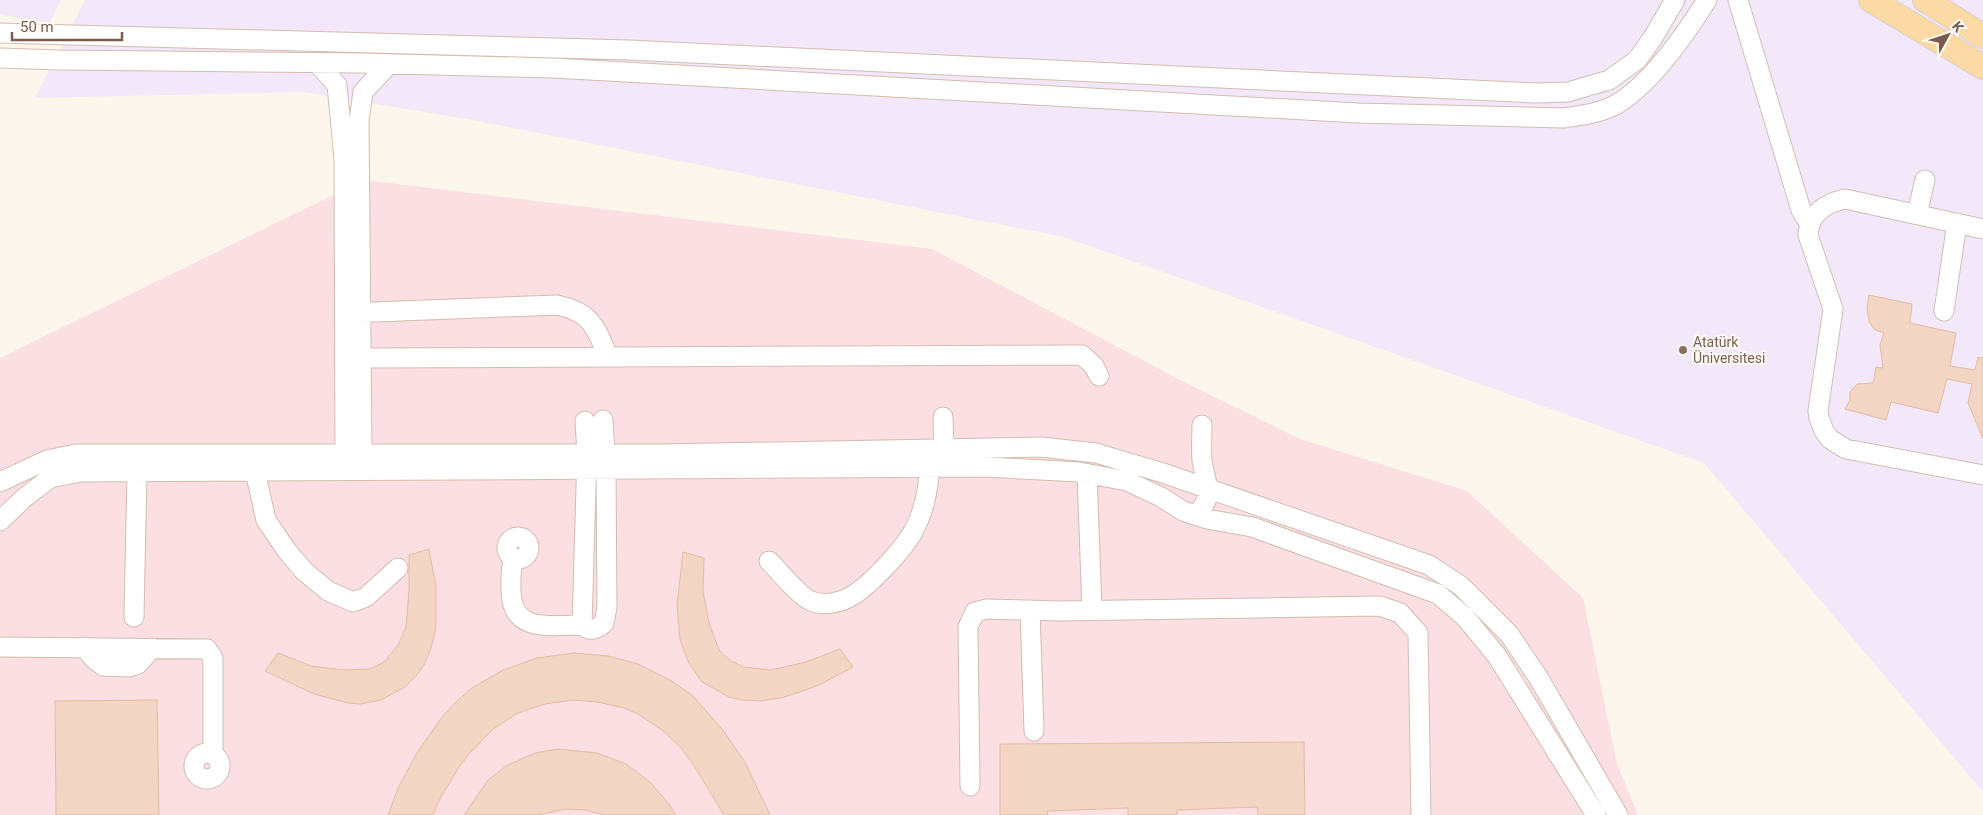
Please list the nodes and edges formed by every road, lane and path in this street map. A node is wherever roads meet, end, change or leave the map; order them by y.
1 (1675, 0) edge
2 (1706, 0) edge
3 (1738, 0) edge
4 (1871, 0) edge
5 (1925, 0) edge
6 (0, 33) edge
7 (1983, 36) edge
8 (0, 58) edge
9 (317, 63) junction
10 (389, 64) junction
11 (1983, 67) edge
12 (1925, 180) dead end
13 (1917, 214) junction
14 (1957, 223) junction
15 (1810, 224) junction
16 (1983, 229) edge
17 (1944, 311) dead end
18 (352, 313) junction
19 (608, 356) junction
20 (361, 358) junction
21 (1099, 376) dead end
22 (943, 417) dead end
23 (594, 420) dead end
24 (1202, 425) dead end
25 (944, 448) junction
26 (354, 454) junction
27 (1202, 460) junction
28 (596, 462) junction
29 (930, 467) junction
30 (255, 471) junction
31 (137, 472) junction
32 (1087, 474) junction
33 (1983, 475) edge
34 (1184, 480) junction
35 (0, 482) edge
36 (1208, 488) junction
37 (1173, 505) junction
38 (1195, 515) junction
39 (0, 521) edge
40 (514, 559) dead end
41 (769, 561) dead end
42 (398, 568) dead end
43 (1030, 610) junction
44 (1092, 610) junction
45 (134, 617) dead end
46 (0, 647) edge
47 (1034, 732) dead end
48 (213, 755) dead end
49 (970, 786) dead end
50 (1421, 815) edge
51 (1596, 815) edge
52 (1618, 815) edge

1 - 6 street
2 - 10 street
3 - 15 street
4 - 11 main road
5 - 7 main road
8 - 9 street
9 - 10 street
9 - 18 street
10 - 18 street
12 - 13 street
13 - 14 street
13 - 15 street
14 - 16 street
14 - 17 street
15 - 33 street
18 - 19 street
18 - 20 street
18 - 26 street
19 - 20 street
19 - 21 street
20 - 26 street
22 - 25 street
23 - 28 street
24 - 27 street
25 - 28 street
25 - 34 street
26 - 28 street
26 - 35 street
27 - 34 street
27 - 36 street
28 - 29 street
28 - 30 street
28 - 40 street
29 - 32 street
29 - 41 street
30 - 31 street
30 - 42 street
31 - 39 street
31 - 45 street
32 - 37 street
32 - 44 street
34 - 36 street
34 - 37 street
36 - 38 street
36 - 52 street
37 - 38 street
38 - 51 street
43 - 44 street
43 - 47 street
43 - 49 street
44 - 50 street
46 - 48 street

